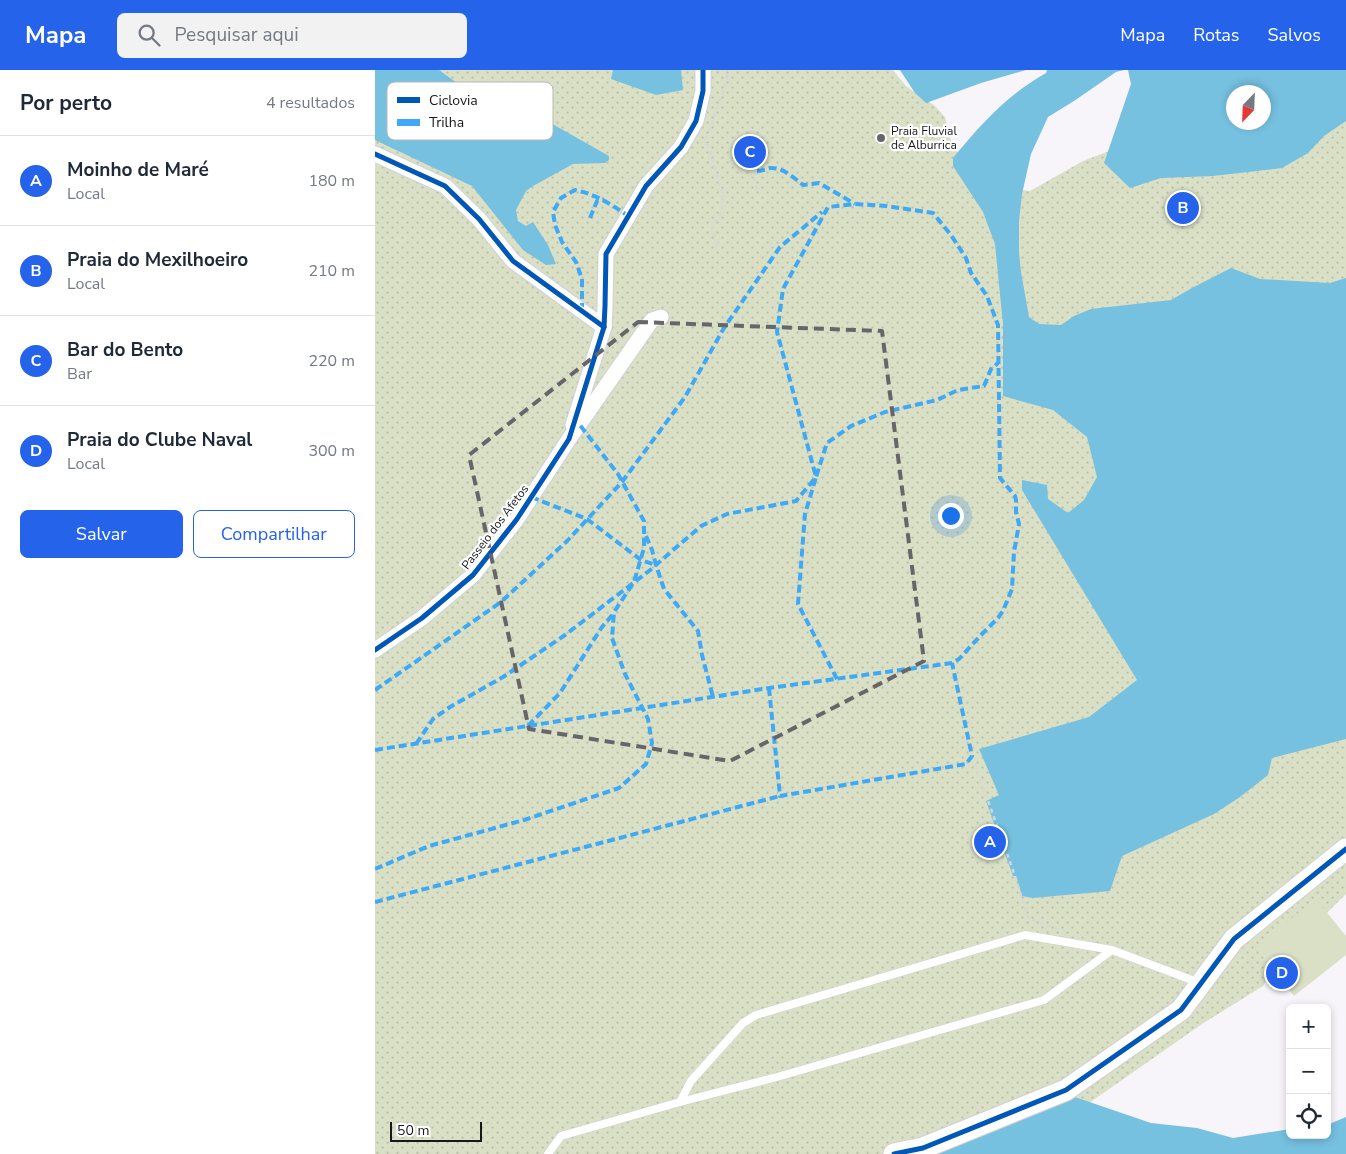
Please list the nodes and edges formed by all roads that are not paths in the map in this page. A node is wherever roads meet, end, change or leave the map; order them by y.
1 (703, 70) edge
2 (375, 154) edge
3 (661, 317) dead end
4 (603, 327) junction
5 (569, 439) junction
6 (375, 650) edge
7 (1346, 849) edge
8 (1112, 950) junction
9 (1200, 985) junction
10 (680, 1102) junction
11 (549, 1154) edge
12 (894, 1154) edge

1 - 4 street
2 - 4 street
3 - 5 street, Passeio dos Afetos
4 - 5 street
5 - 6 street, Passeio dos Afetos
7 - 9 street
8 - 9 lane
8 - 10 lane
8 - 10 lane
9 - 12 street
10 - 11 lane

